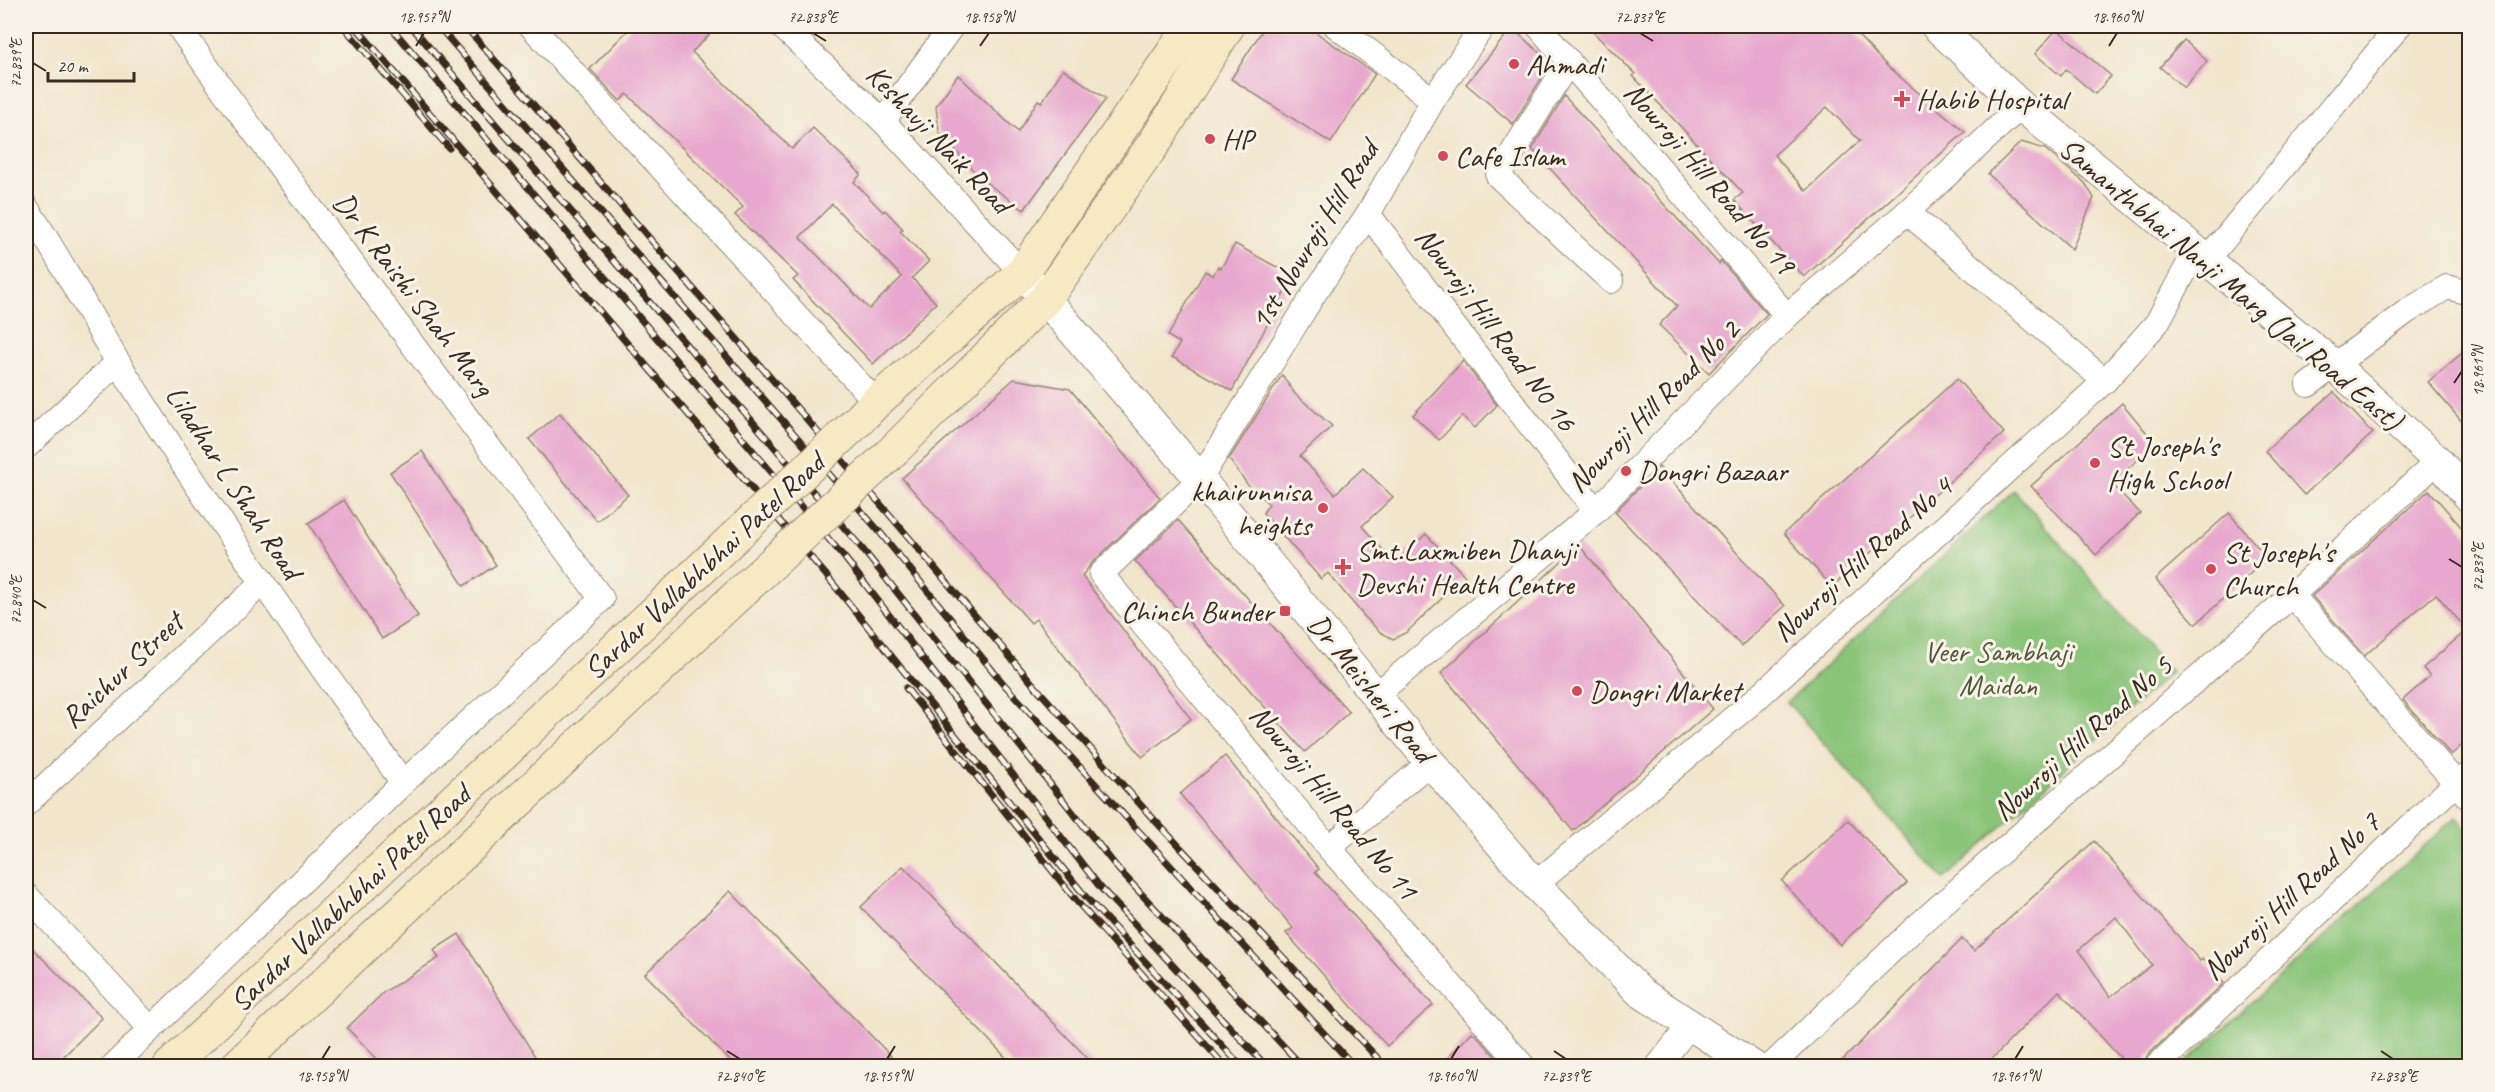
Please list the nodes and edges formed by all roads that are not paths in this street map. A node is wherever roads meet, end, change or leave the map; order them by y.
1 (178, 26) edge
2 (531, 26) edge
3 (781, 26) edge
4 (952, 26) edge
5 (1191, 26) edge
6 (1228, 26) edge
7 (1336, 26) edge
8 (1483, 26) edge
9 (1538, 26) edge
10 (1936, 26) edge
11 (2399, 26) edge
12 (1569, 61) junction
13 (1433, 100) junction
14 (2021, 106) junction
15 (883, 121) junction
16 (26, 207) edge
17 (1907, 212) junction
18 (1368, 214) junction
19 (2201, 255) junction
20 (1022, 273) junction
21 (1611, 281) dead end
22 (2469, 293) edge
23 (1046, 298) junction
24 (1787, 316) junction
25 (118, 362) junction
26 (2335, 366) junction
27 (2105, 381) junction
28 (2308, 385) dead end
29 (867, 411) junction
30 (26, 447) edge
31 (2438, 461) junction
32 (1200, 479) junction
33 (2469, 498) edge
34 (1596, 511) junction
35 (1101, 574) joint
36 (262, 583) junction
37 (2292, 595) junction
38 (1377, 694) junction
39 (1430, 762) junction
40 (403, 783) junction
41 (2465, 786) edge
42 (26, 804) edge
43 (1329, 848) junction
44 (1535, 884) junction
45 (26, 895) edge
46 (1690, 1025) junction
47 (151, 1029) junction
48 (113, 1066) edge
49 (170, 1066) edge
50 (237, 1066) edge
51 (1523, 1066) edge
52 (1658, 1066) edge
53 (1753, 1066) edge
54 (1771, 1066) edge
55 (2157, 1066) edge

1 - 40 street, Dr K Raishi Shah Marg
2 - 29 street
3 - 15 street, Keshavji Naik Road
4 - 15 street
5 - 20 main road, Sardar Vallabhbhai Patel Road
6 - 23 main road, Sardar Vallabhbhai Patel Road
7 - 13 street
8 - 13 street, 1st Nowroji Hill Road
9 - 12 street, Nowroji Hill Road No 19
10 - 14 street, Samanthbhai Nanji Marg (Jail Road East)
11 - 19 street, Nowroji Hill Road No 4
12 - 21 street
12 - 24 street, Nowroji Hill Road No 19
13 - 18 street, 1st Nowroji Hill Road
14 - 17 street, Nowroji Hill Road No 2
14 - 19 street, Samanthbhai Nanji Marg (Jail Road East)
15 - 20 street, Keshavji Naik Road
16 - 25 street, Liladhar L Shah Road
17 - 24 street, Nowroji Hill Road No 2
17 - 27 street
18 - 32 street, 1st Nowroji Hill Road
18 - 34 street, Nowroji Hill Road N0 16
19 - 26 street, Samanthbhai Nanji Marg (Jail Road East)
19 - 27 street, Nowroji Hill Road No 4
20 - 23 street, Dr Meisheri Road
20 - 29 main road, Sardar Vallabhbhai Patel Road
22 - 26 street
23 - 32 street, Dr Meisheri Road
23 - 50 main road, Sardar Vallabhbhai Patel Road, bridge
24 - 34 street, Nowroji Hill Road No 2
25 - 30 street
25 - 36 street, Liladhar L Shah Road
26 - 28 street
26 - 31 street, Samanthbhai Nanji Marg (Jail Road East)
27 - 44 street, Nowroji Hill Road No 4
29 - 49 main road, Sardar Vallabhbhai Patel Road, bridge
31 - 33 street, Samanthbhai Nanji Marg (Jail Road East)
31 - 37 street, Nowroji Hill Road No 5
32 - 35 street, 1st Nowroji Hill Road
32 - 38 street, Dr Meisheri Road
34 - 38 street, Nowroji Hill Road No 2
35 - 43 street, Nowroji Hill Road No 11
36 - 40 street, Liladhar L Shah Road
36 - 42 street, Raichur Street
37 - 41 street
37 - 54 street, Nowroji Hill Road No 5
38 - 39 street, Dr Meisheri Road
39 - 43 street
39 - 44 street, Dr Meisheri Road
40 - 47 street
41 - 55 street, Nowroji Hill Road No 7
43 - 51 street, Nowroji Hill Road No 11
44 - 46 street, Dr Meisheri Road
45 - 47 street
46 - 52 street
46 - 53 street, Dr Meisheri Road
47 - 48 street

